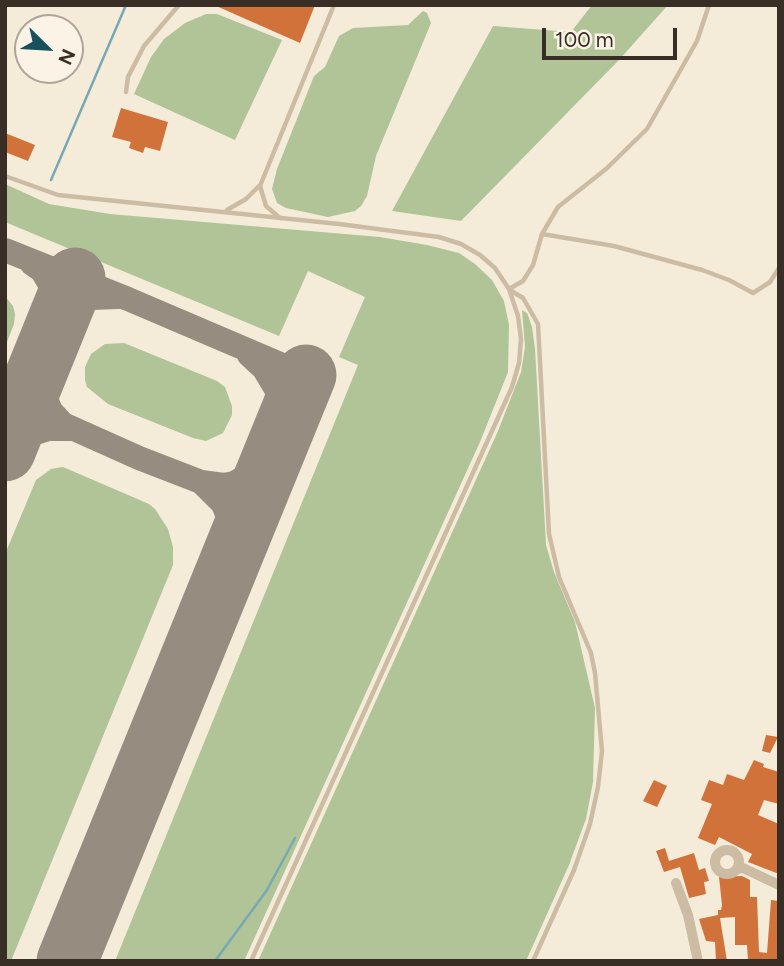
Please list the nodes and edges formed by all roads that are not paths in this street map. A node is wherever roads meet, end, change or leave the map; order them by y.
1 (179, 5) edge
2 (334, 5) edge
3 (709, 5) edge
4 (127, 92) dead end
5 (5, 176) edge
6 (260, 186) junction
7 (223, 212) junction
8 (281, 218) junction
9 (542, 234) junction
10 (779, 268) edge
11 (509, 289) junction
12 (737, 869) dead end
13 (676, 883) dead end
14 (779, 885) edge
15 (251, 961) edge
16 (533, 961) edge
17 (698, 961) edge

1 - 4 lane
2 - 6 lane
3 - 9 lane
5 - 7 lane
6 - 7 lane
6 - 8 lane
7 - 8 lane
8 - 11 lane
9 - 10 lane
9 - 11 lane
11 - 15 lane
11 - 16 lane
12 - 14 street
13 - 17 street

